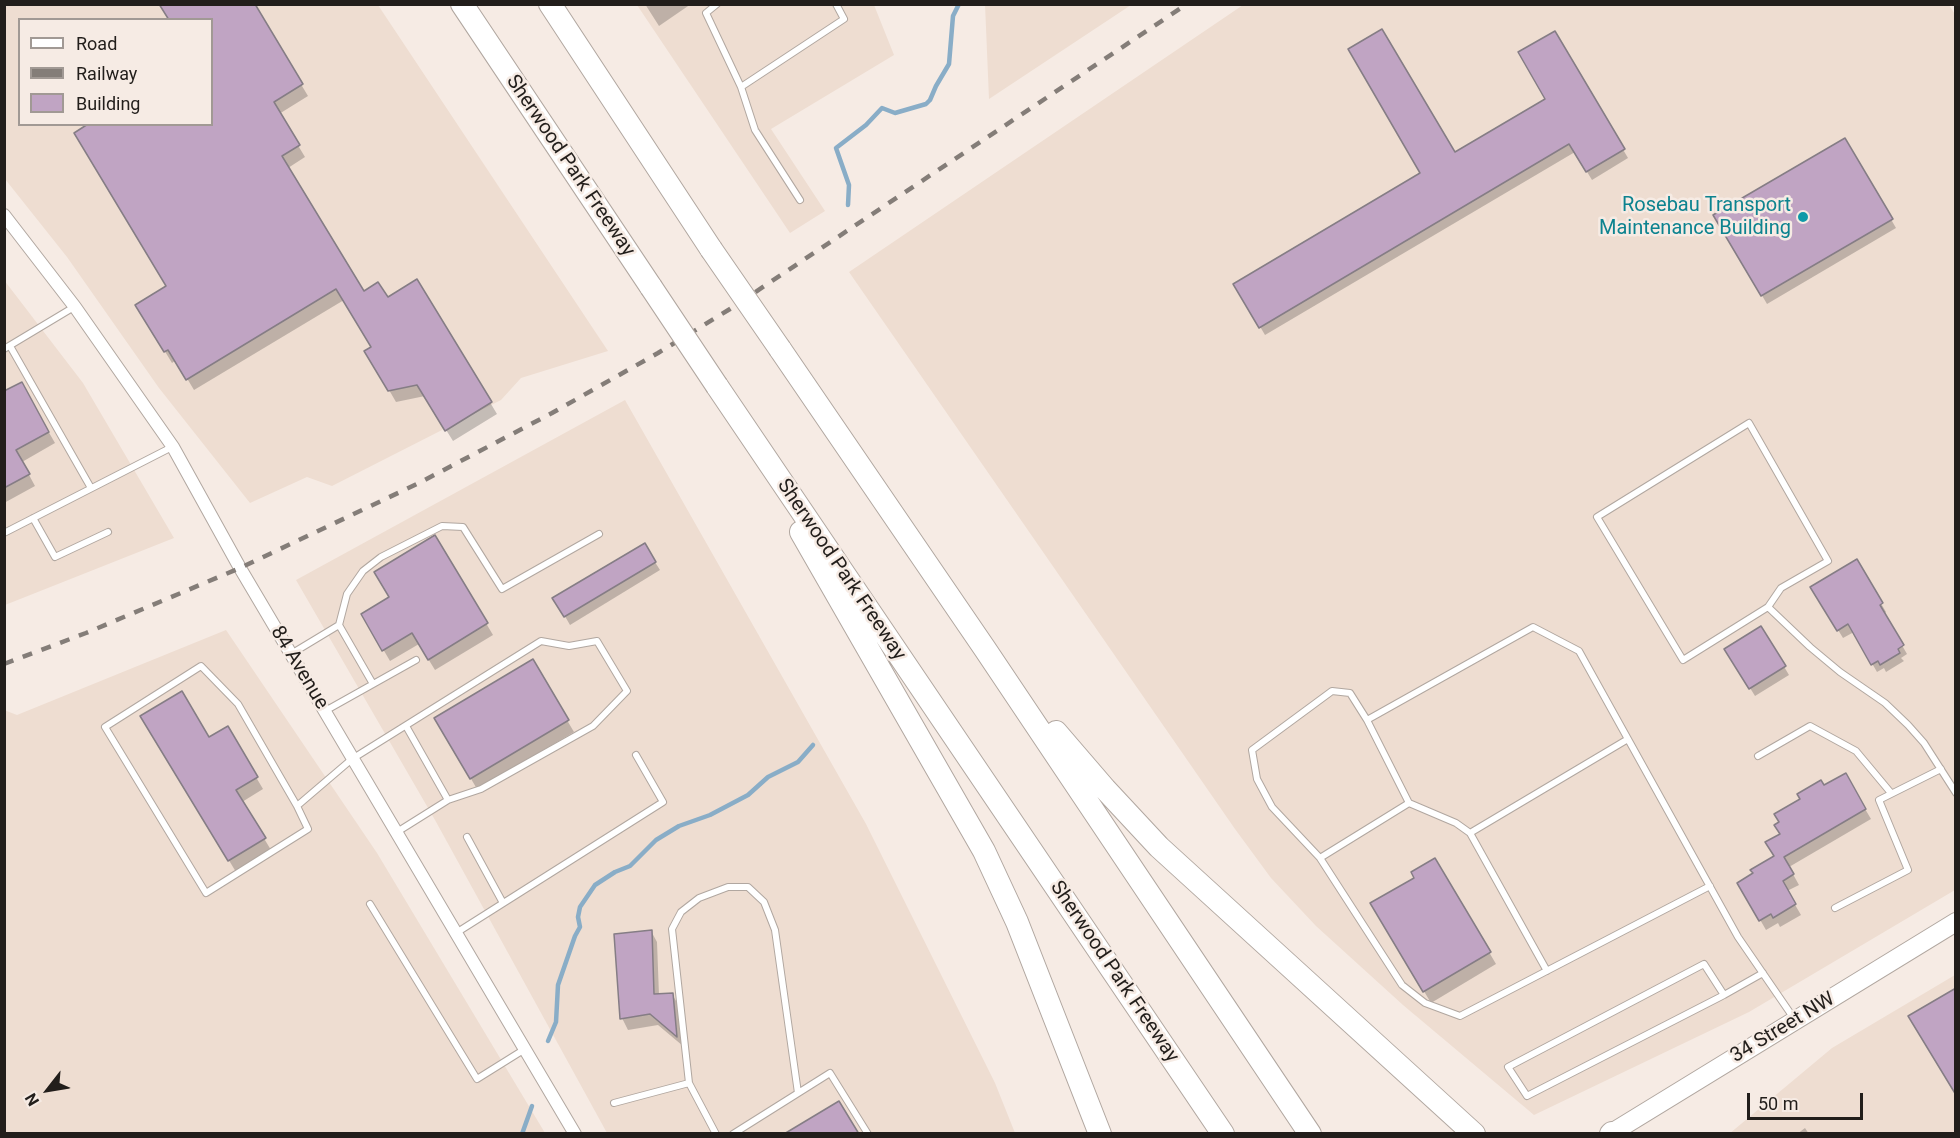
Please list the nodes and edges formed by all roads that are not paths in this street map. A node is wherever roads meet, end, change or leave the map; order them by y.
1 (462, 4) edge
2 (550, 4) edge
3 (717, 4) edge
4 (836, 4) edge
5 (741, 87) junction
6 (800, 200) dead end
7 (4, 215) edge
8 (9, 230) edge
9 (75, 307) junction
10 (7, 347) edge
11 (750, 435) junction
12 (173, 447) junction
13 (91, 488) junction
14 (33, 518) junction
15 (108, 532) dead end
16 (4, 533) edge
17 (599, 534) dead end
18 (1768, 608) junction
19 (339, 625) junction
20 (985, 649) junction
21 (291, 654) junction
22 (416, 660) dead end
23 (373, 684) junction
24 (325, 711) junction
25 (1367, 720) junction
26 (406, 726) junction
27 (1628, 739) junction
28 (636, 754) dead end
29 (1758, 756) dead end
30 (352, 759) junction
31 (1941, 769) junction
32 (1891, 793) junction
33 (1956, 794) edge
34 (448, 800) junction
35 (1409, 803) junction
36 (297, 806) junction
37 (396, 833) junction
38 (1470, 833) junction
39 (467, 837) dead end
40 (1320, 858) junction
41 (1710, 886) junction
42 (504, 903) junction
43 (370, 904) dead end
44 (1835, 908) dead end
45 (1956, 922) edge
46 (456, 933) junction
47 (1547, 971) junction
48 (1763, 973) junction
49 (1724, 995) junction
50 (1795, 1020) junction
51 (525, 1048) junction
52 (690, 1083) junction
53 (798, 1093) junction
54 (614, 1103) dead end
55 (1611, 1133) edge
56 (575, 1134) edge
57 (716, 1134) edge
58 (733, 1134) edge
59 (868, 1134) edge
60 (1100, 1134) edge
61 (1223, 1134) edge
62 (1310, 1134) edge
63 (1474, 1134) edge

1 - 11 highway, Sherwood Park Freeway, bridge
2 - 20 highway, bridge
3 - 5 lane
4 - 5 lane
5 - 6 lane
7 - 8 street, 84 Avenue
8 - 9 street, 84 Avenue
9 - 10 lane
9 - 12 street, 84 Avenue
10 - 13 lane
11 - 60 highway
11 - 61 highway, Sherwood Park Freeway
12 - 13 lane
12 - 21 street, 84 Avenue
13 - 14 lane
14 - 15 lane
14 - 16 lane
17 - 19 lane
18 - 18 lane
18 - 31 lane
19 - 21 lane
19 - 23 lane
20 - 62 highway
20 - 63 highway
21 - 24 street, 84 Avenue
22 - 23 lane
23 - 24 lane
24 - 30 street, 84 Avenue
25 - 27 lane
25 - 35 lane
25 - 40 lane
26 - 30 lane
26 - 34 lane
26 - 34 lane
27 - 38 lane
27 - 41 lane
28 - 42 lane
29 - 32 lane
30 - 36 lane
30 - 37 street, 84 Avenue
31 - 32 lane
31 - 33 lane
32 - 44 lane
34 - 37 lane
35 - 38 lane
35 - 40 lane
36 - 36 lane
37 - 46 street, 84 Avenue
38 - 47 lane
39 - 42 lane
40 - 47 lane
41 - 47 lane
41 - 48 lane
42 - 46 lane
43 - 51 lane
45 - 50 main road, 34 Street NW
46 - 51 street, 84 Avenue
48 - 49 lane
48 - 50 lane
49 - 49 lane
50 - 55 main road, 34 Street NW
51 - 56 street, 84 Avenue
52 - 53 lane
52 - 54 lane
52 - 57 lane
53 - 58 lane
53 - 59 lane

